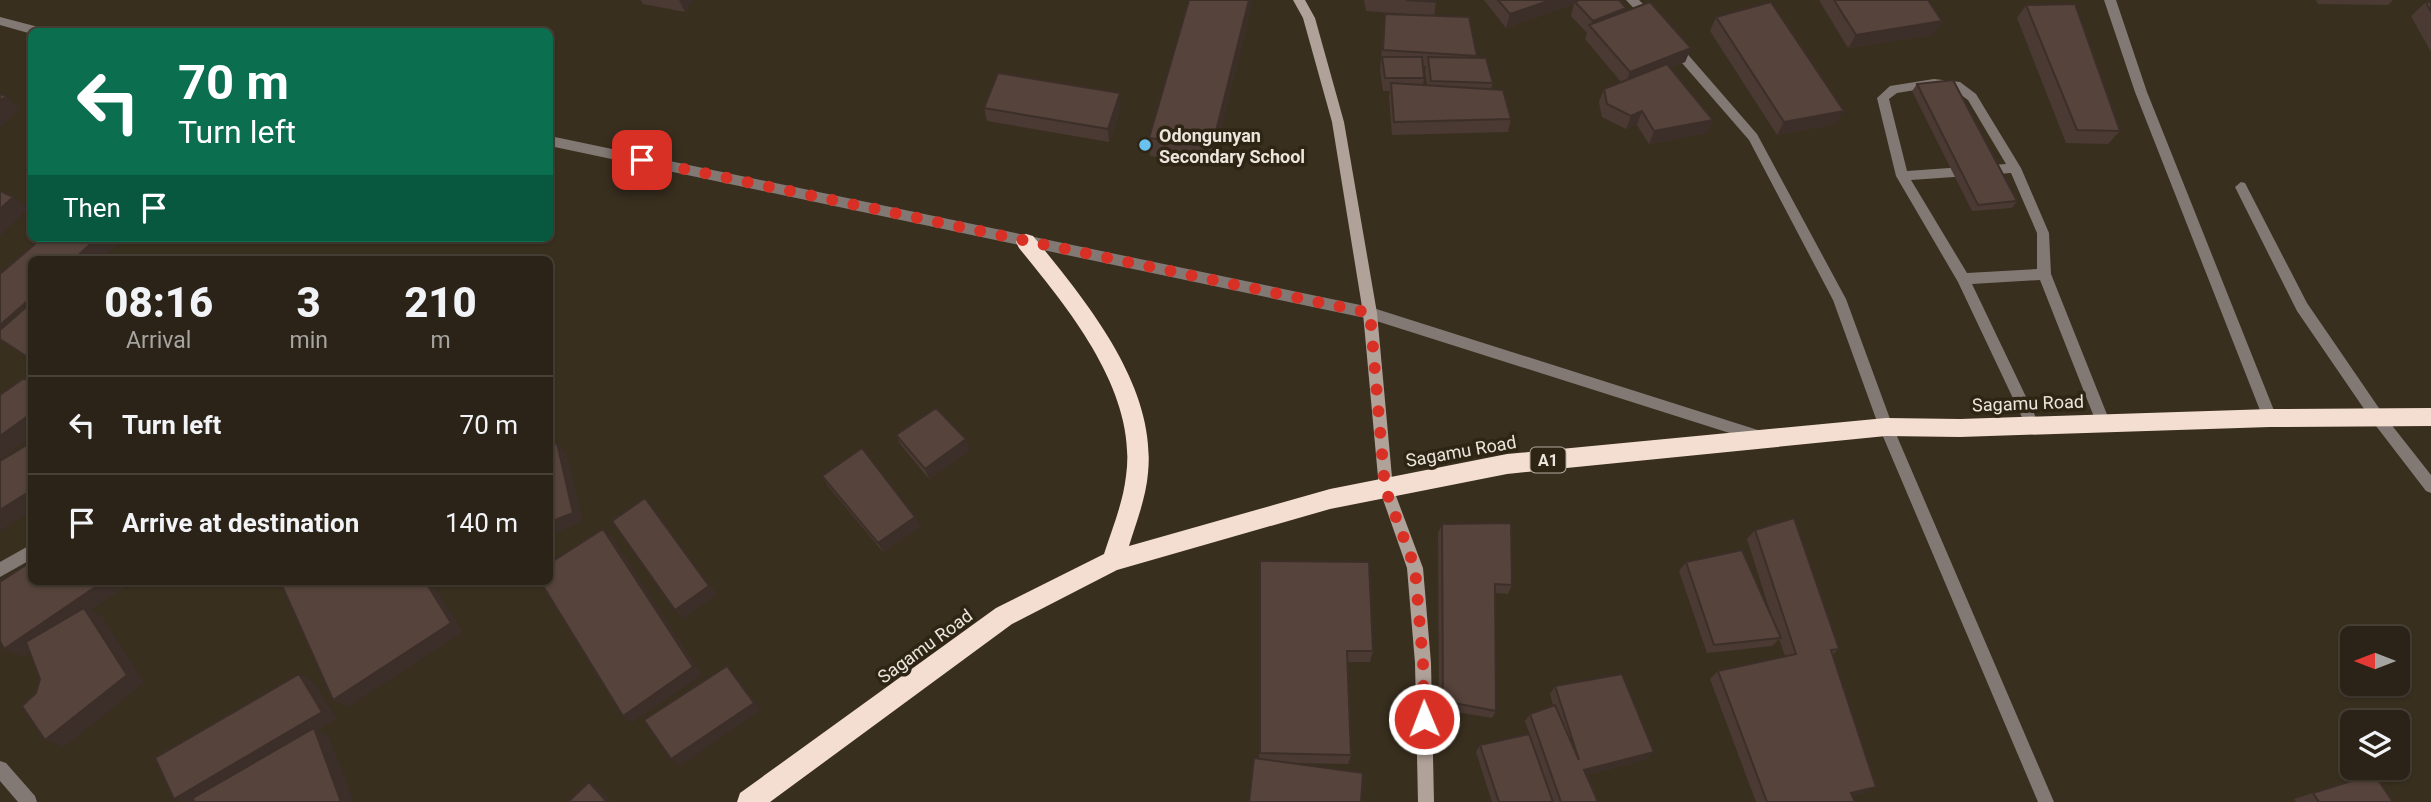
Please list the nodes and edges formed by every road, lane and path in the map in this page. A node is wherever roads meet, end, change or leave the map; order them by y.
1 (1299, 0) edge
2 (1632, 0) edge
3 (2110, 0) edge
4 (0, 21) edge
5 (28, 28) edge
6 (553, 142) edge
7 (2015, 167) junction
8 (1902, 176) junction
9 (2241, 187) dead end
10 (1026, 242) junction
11 (2045, 274) junction
12 (1963, 279) junction
13 (1370, 313) junction
14 (2431, 417) edge
15 (2270, 418) junction
16 (2378, 418) junction
17 (2103, 422) junction
18 (2033, 426) junction
19 (1886, 427) junction
20 (1763, 437) junction
21 (2431, 486) edge
22 (1385, 488) junction
23 (28, 553) edge
24 (1114, 561) junction
25 (0, 570) edge
26 (0, 769) edge
27 (29, 802) edge
28 (749, 802) edge
29 (1426, 802) edge
30 (2046, 802) edge

1 - 13 street
2 - 19 street
3 - 15 street
4 - 5 street
6 - 10 street
7 - 8 street
7 - 8 street
7 - 11 street
8 - 12 street
9 - 16 street
10 - 13 street
10 - 24 highway
11 - 12 street
11 - 17 street
12 - 18 street
13 - 20 street
13 - 22 street
14 - 16 highway, Sagamu Road / A1
15 - 16 highway, Sagamu Road / A1
15 - 17 highway, Sagamu Road / A1
16 - 21 street
17 - 18 highway, Sagamu Road / A1
18 - 19 highway, Sagamu Road / A1
19 - 20 highway, Sagamu Road / A1
19 - 30 street
20 - 22 highway, Sagamu Road / A1
22 - 24 highway, Sagamu Road / A1
22 - 29 street
23 - 25 street
24 - 28 highway, Sagamu Road / A1
26 - 27 street

